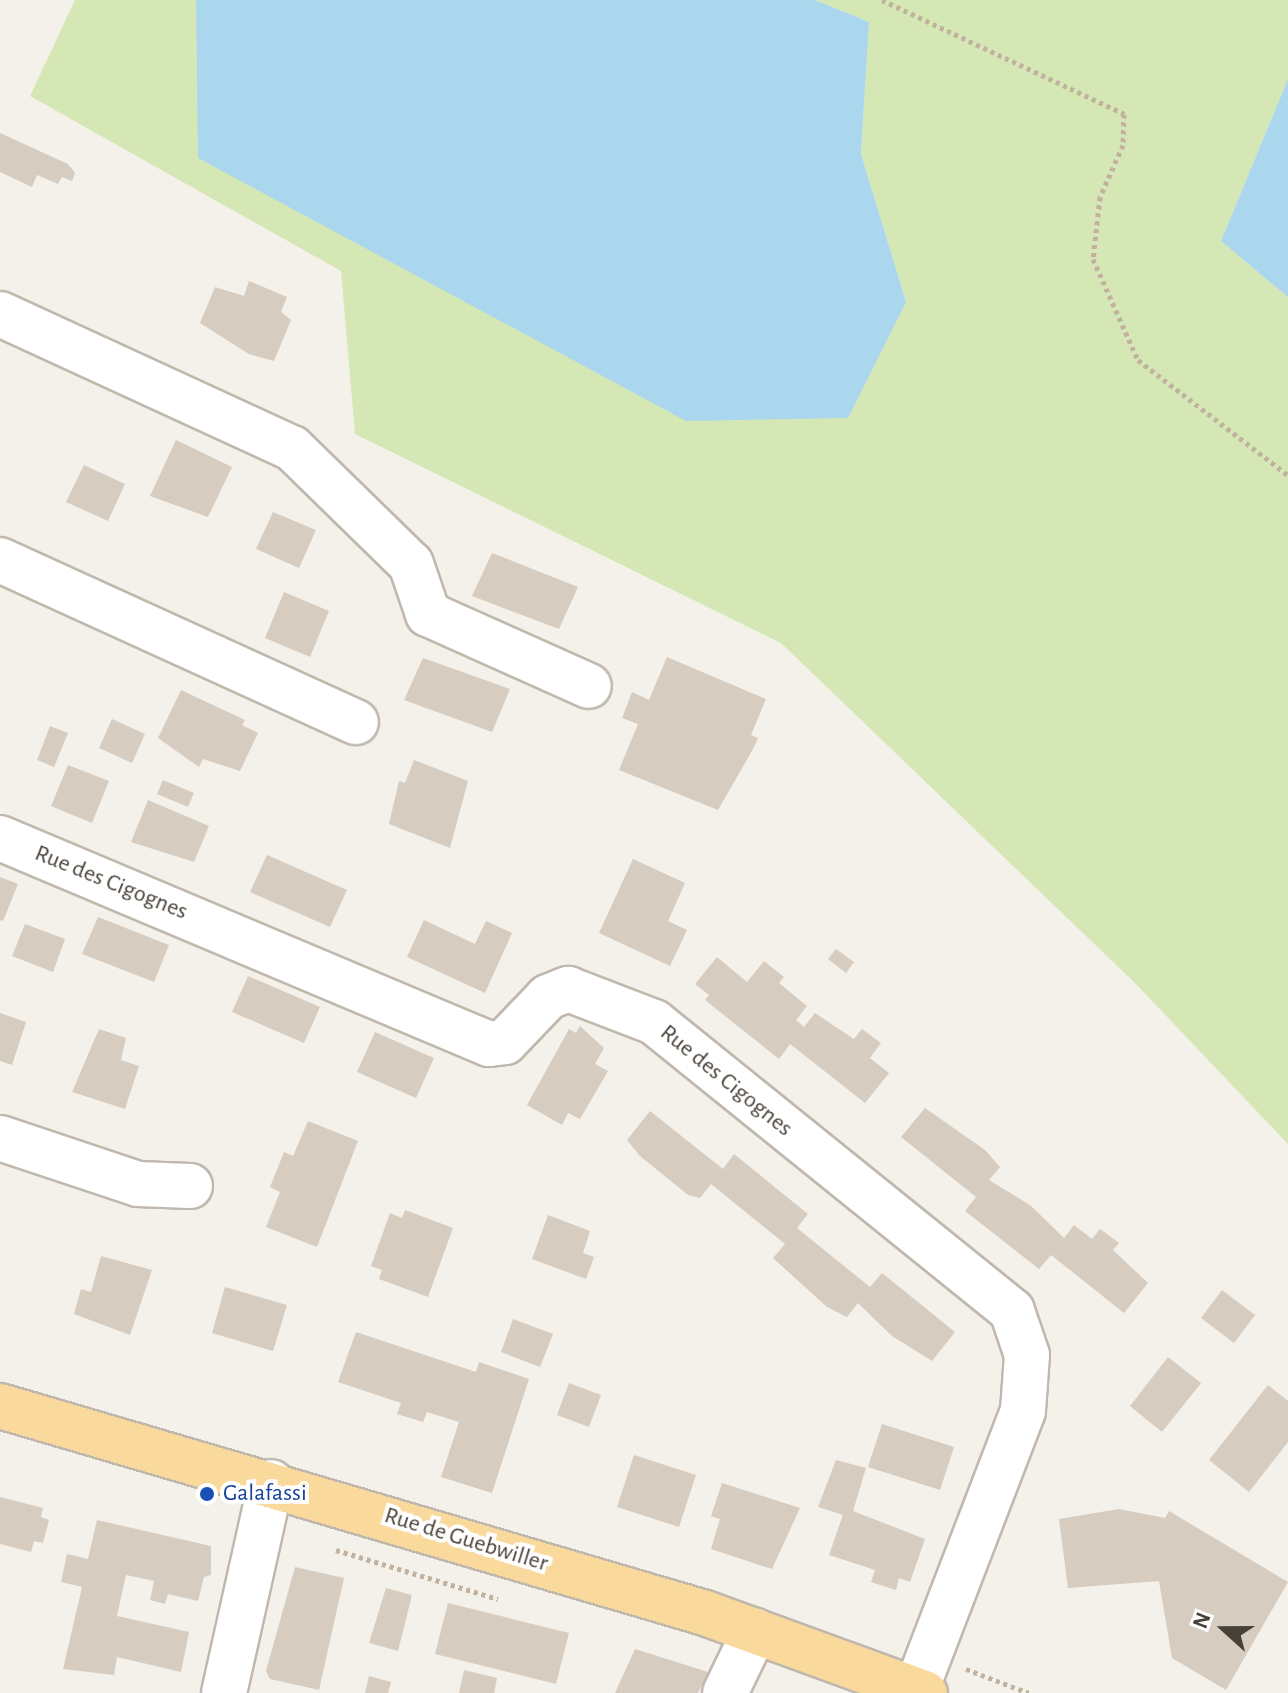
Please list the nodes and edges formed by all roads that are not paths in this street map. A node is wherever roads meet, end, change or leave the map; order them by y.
1 (0, 314) edge
2 (0, 560) edge
3 (589, 686) dead end
4 (356, 722) dead end
5 (0, 838) edge
6 (0, 1138) edge
7 (190, 1186) dead end
8 (0, 1406) edge
9 (271, 1482) junction
10 (755, 1631) junction
11 (921, 1691) edge
12 (224, 1693) edge
13 (725, 1693) edge

1 - 3 street
2 - 4 street
5 - 11 street, Rue des Cigognes
6 - 7 street
8 - 9 main road, Rue de Guebwiller
9 - 10 main road, Rue de Guebwiller
9 - 12 street
10 - 11 main road, Rue de Guebwiller
10 - 13 street

